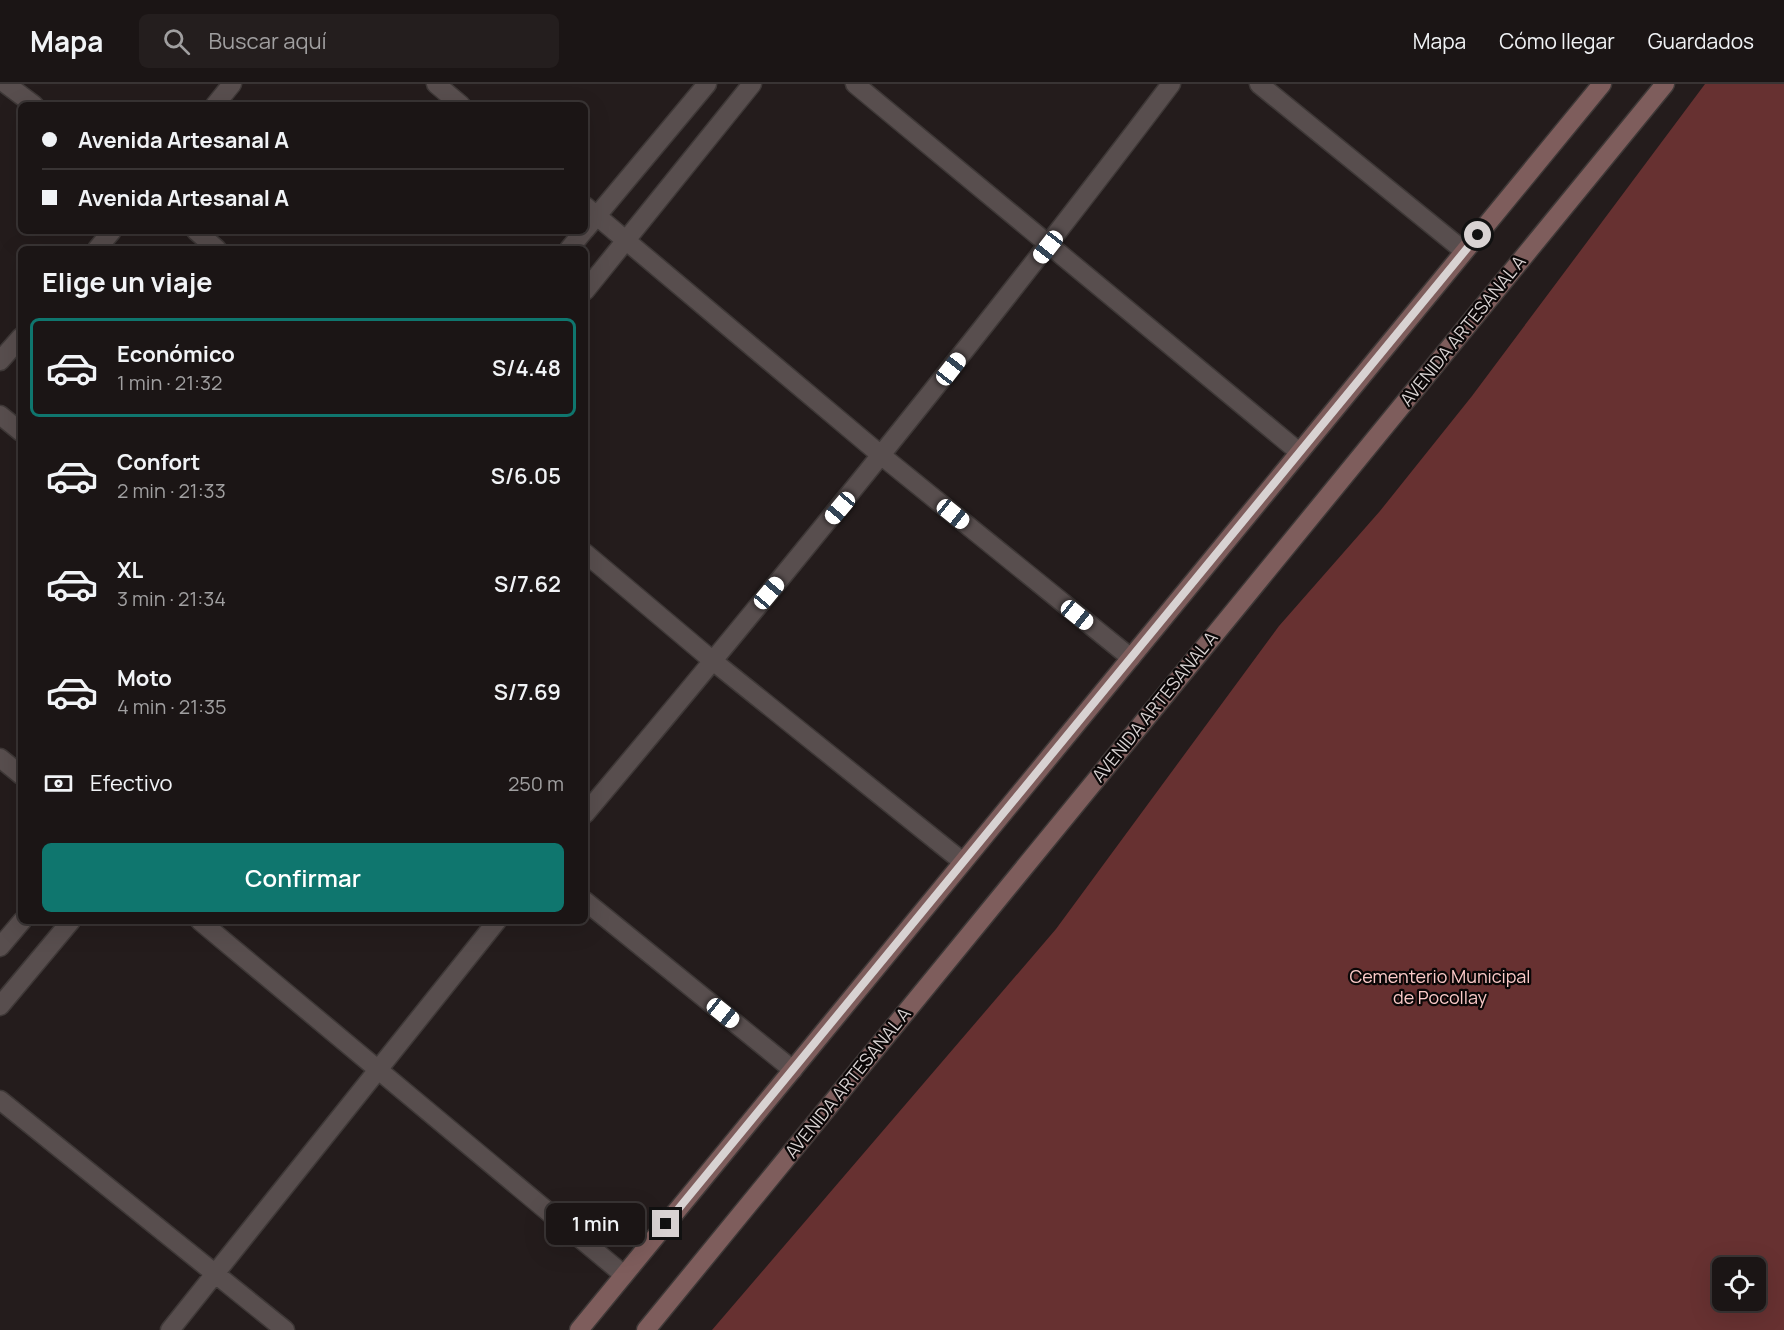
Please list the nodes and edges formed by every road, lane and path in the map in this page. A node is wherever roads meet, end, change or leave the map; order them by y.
1 (6, 84) edge
2 (232, 84) edge
3 (436, 84) edge
4 (707, 84) edge
5 (752, 84) edge
6 (855, 84) edge
7 (1171, 84) edge
8 (1259, 84) edge
9 (1602, 84) edge
10 (1665, 84) edge
11 (29, 102) edge
12 (217, 102) edge
13 (457, 102) edge
14 (588, 220) edge
15 (110, 234) edge
16 (200, 234) edge
17 (627, 240) junction
18 (100, 246) edge
19 (214, 246) edge
20 (1048, 247) junction
21 (1464, 251) junction
22 (588, 287) edge
23 (18, 340) edge
24 (0, 361) edge
25 (0, 416) edge
26 (18, 430) edge
27 (1299, 452) junction
28 (882, 456) junction
29 (588, 556) edge
30 (1131, 658) junction
31 (713, 662) junction
32 (0, 758) edge
33 (18, 773) edge
34 (588, 810) edge
35 (963, 862) junction
36 (588, 903) edge
37 (19, 924) edge
38 (68, 924) edge
39 (204, 924) edge
40 (495, 924) edge
41 (0, 947) edge
42 (0, 1006) edge
43 (378, 1068) junction
44 (793, 1070) junction
45 (0, 1100) edge
46 (215, 1274) junction
47 (624, 1275) junction
48 (170, 1330) edge
49 (285, 1330) edge
50 (579, 1330) edge
51 (646, 1330) edge

1 - 11 street
2 - 12 street
3 - 13 street
4 - 14 street
5 - 17 street
6 - 20 street
7 - 20 street
8 - 21 street
9 - 21 street
10 - 51 street, AVENIDA ARTESANAL A
14 - 17 street
15 - 18 street
16 - 19 street
17 - 22 street
17 - 28 street
20 - 27 street
20 - 28 street
21 - 27 street
23 - 24 street
25 - 26 street
27 - 30 street
28 - 30 street
28 - 31 street
29 - 31 street
30 - 35 street
31 - 34 street
31 - 35 street
32 - 33 street
35 - 44 street
36 - 44 street
37 - 41 street
38 - 42 street
39 - 43 street
40 - 43 street
43 - 46 street
43 - 47 street
44 - 47 street
45 - 46 street
46 - 48 street
46 - 49 street
47 - 50 street

